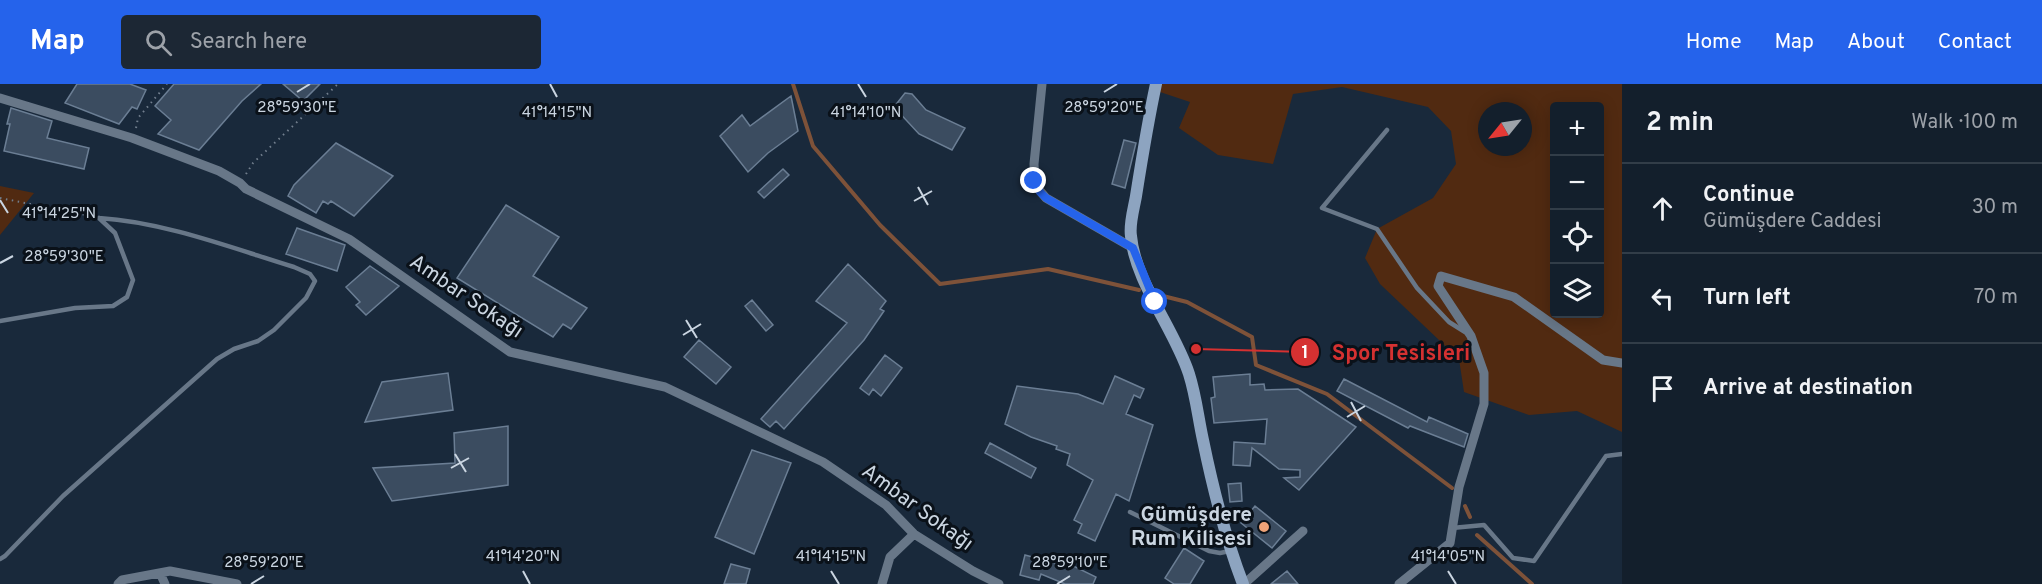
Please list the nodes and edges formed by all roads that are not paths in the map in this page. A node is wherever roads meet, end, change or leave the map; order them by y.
1 (1042, 84) edge
2 (1156, 84) edge
3 (0, 98) edge
4 (1387, 130) dead end
5 (1133, 248) junction
6 (0, 321) edge
7 (1471, 336) junction
8 (1622, 363) edge
9 (1622, 453) edge
10 (1130, 512) dead end
11 (1452, 528) junction
12 (1303, 531) dead end
13 (914, 534) junction
14 (1230, 551) junction
15 (0, 559) edge
16 (160, 573) junction
17 (118, 584) edge
18 (165, 584) edge
19 (237, 584) edge
20 (882, 584) edge
21 (999, 584) edge
22 (1244, 584) edge
23 (1399, 584) edge

1 - 5 street
2 - 5 street
3 - 13 street, Ambar Sokağı
4 - 7 lane
5 - 14 street
6 - 15 lane
7 - 8 street
7 - 11 street
9 - 11 lane
10 - 14 lane
11 - 23 street
12 - 22 street
13 - 20 street
13 - 21 street, Ambar Sokağı
14 - 22 street
16 - 17 street
16 - 18 street
16 - 19 street

